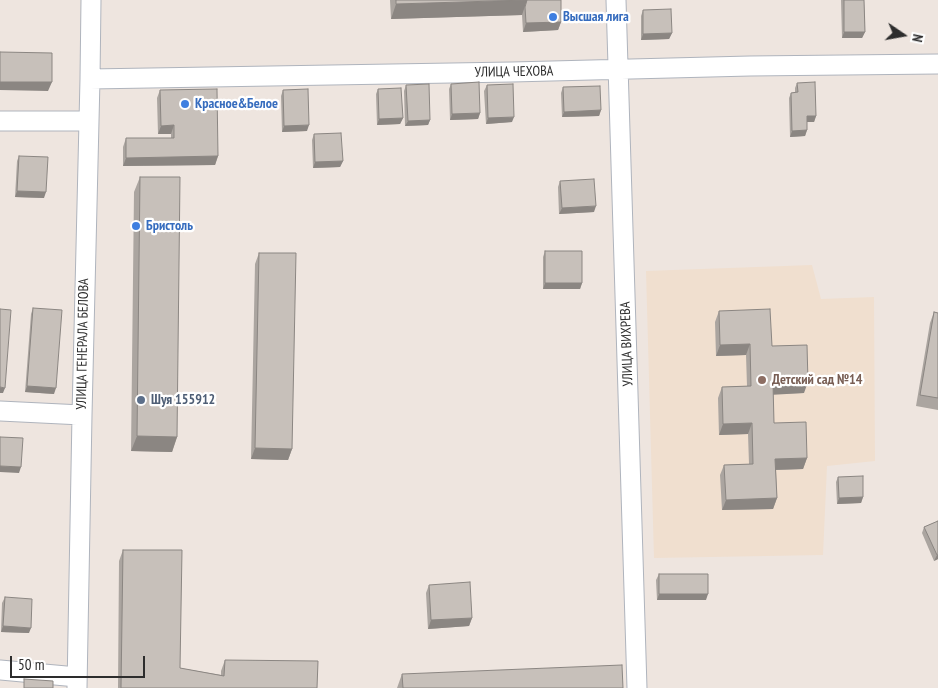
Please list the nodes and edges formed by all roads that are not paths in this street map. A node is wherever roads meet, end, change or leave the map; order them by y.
1 (91, 0) edge
2 (616, 0) edge
3 (938, 64) edge
4 (619, 70) junction
5 (90, 79) junction
6 (0, 120) edge
7 (89, 121) junction
8 (0, 411) edge
9 (82, 415) junction
10 (0, 670) edge
11 (77, 682) edge
12 (638, 688) edge

1 - 5 street, УЛИЦА ГЕНЕРАЛА БЕЛОВА
2 - 4 street, УЛИЦА ВИХРЕВА
3 - 4 street, УЛИЦА ЧЕХОВА
4 - 5 street, УЛИЦА ЧЕХОВА
4 - 12 street, УЛИЦА ВИХРЕВА
5 - 7 street, УЛИЦА ГЕНЕРАЛА БЕЛОВА
6 - 7 street
7 - 9 street, УЛИЦА ГЕНЕРАЛА БЕЛОВА
8 - 9 street
9 - 11 street, УЛИЦА ГЕНЕРАЛА БЕЛОВА
10 - 11 street

